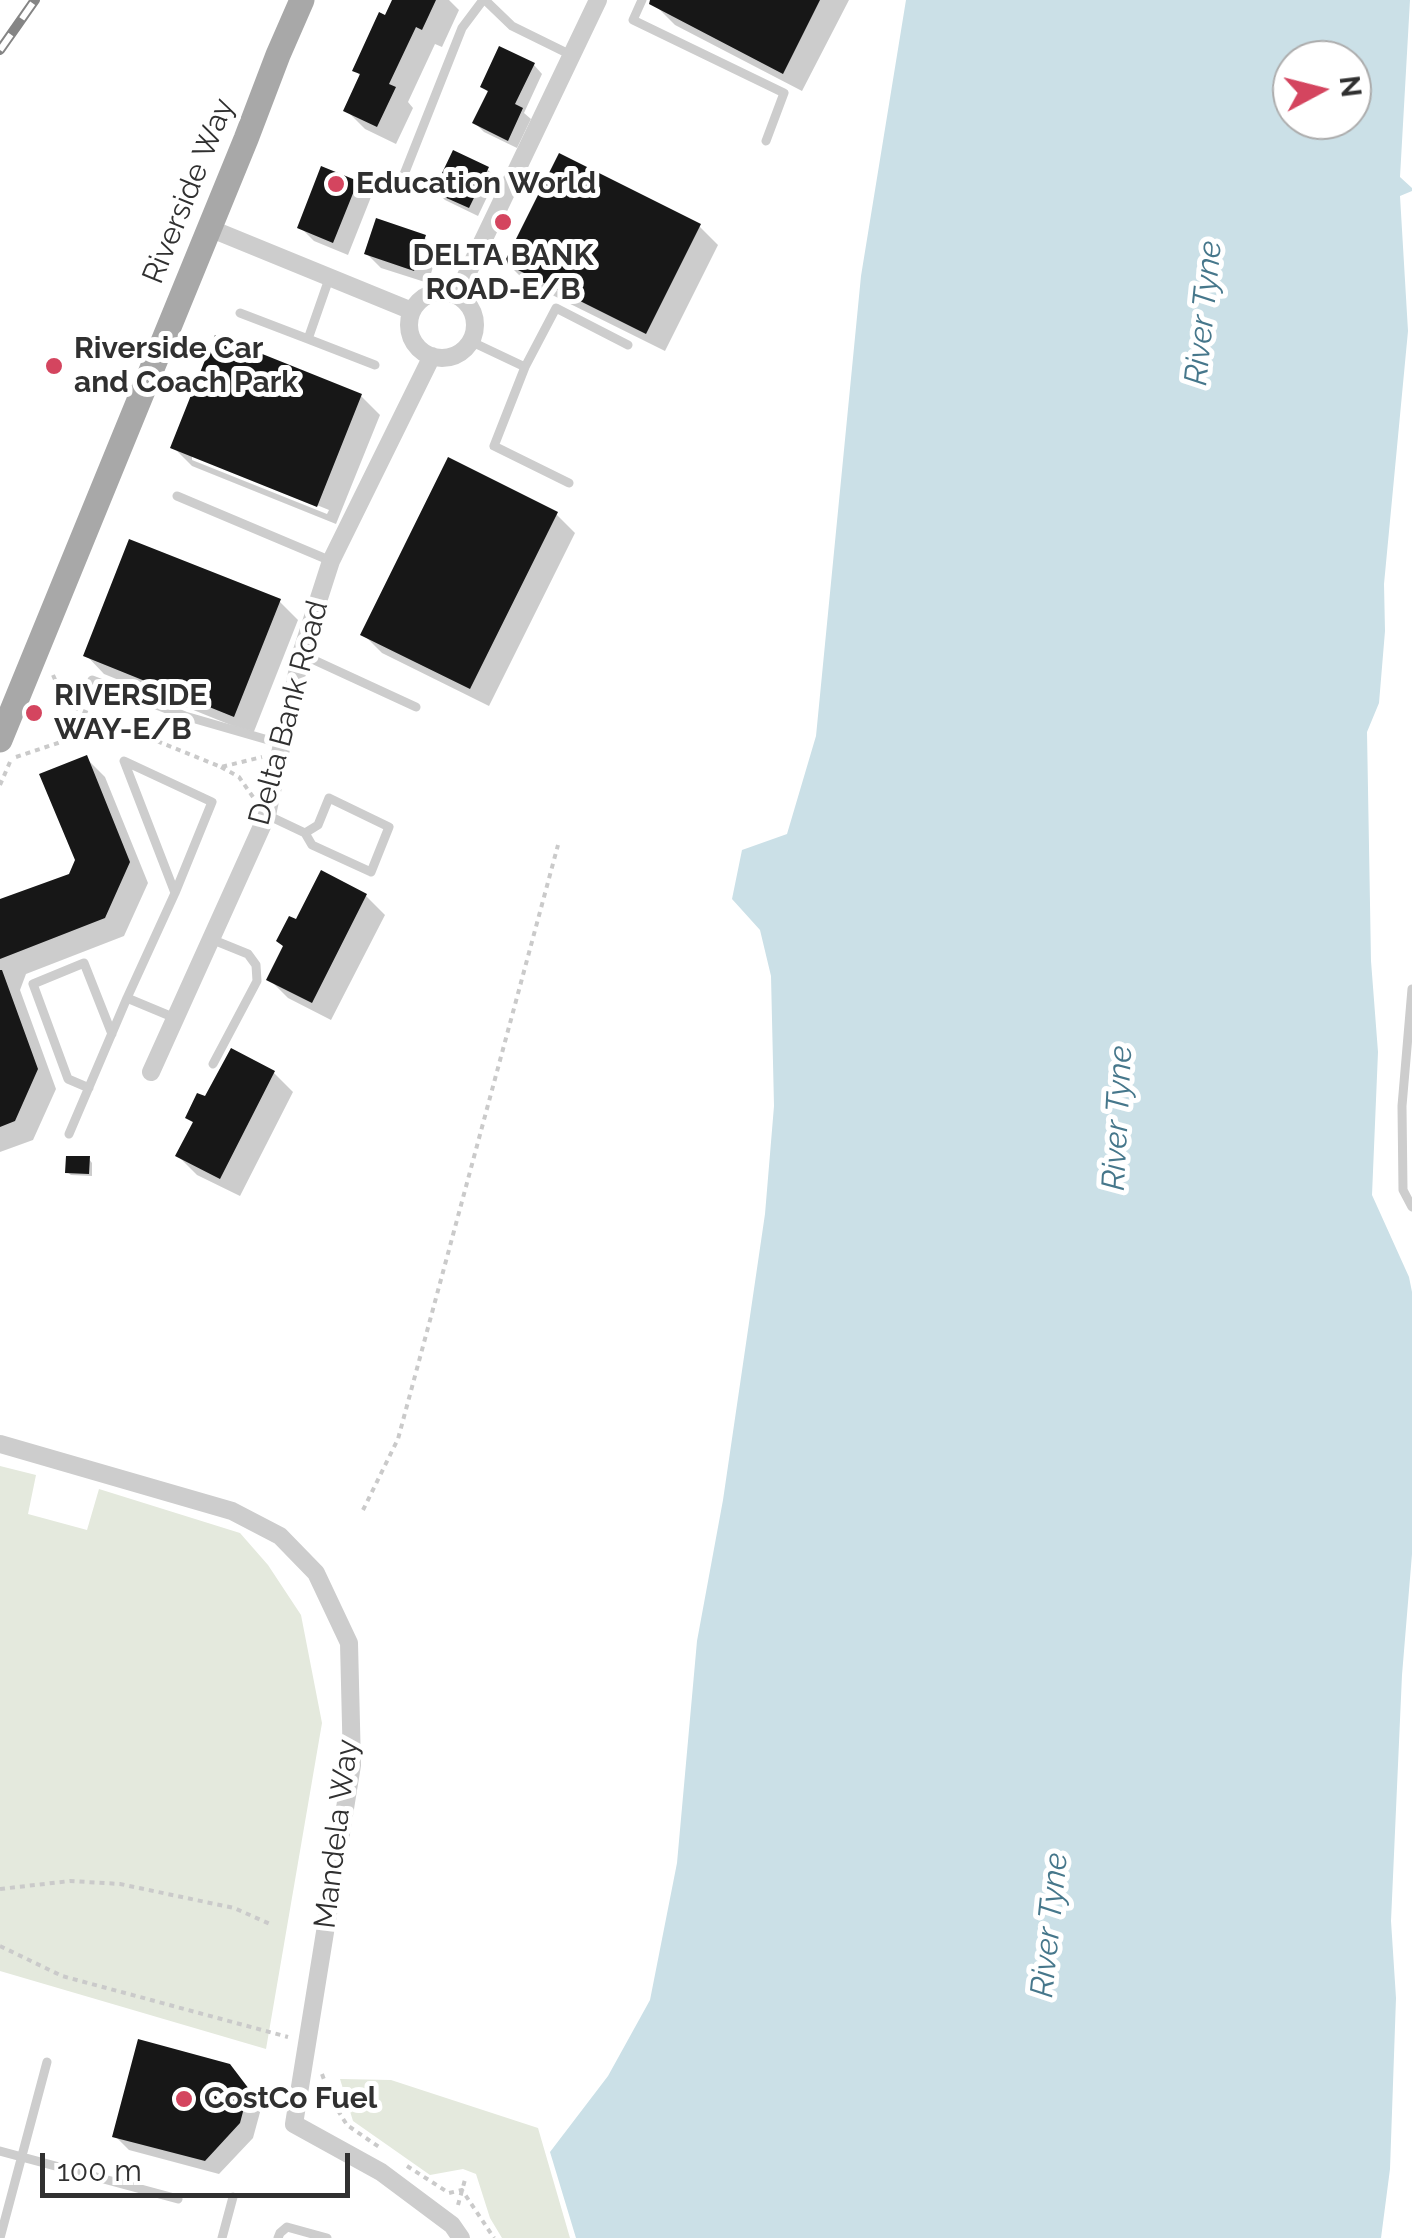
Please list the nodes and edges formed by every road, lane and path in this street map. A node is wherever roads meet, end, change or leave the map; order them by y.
1 (302, 0) edge
2 (484, 0) edge
3 (598, 0) edge
4 (642, 0) edge
5 (572, 56) junction
6 (766, 141) dead end
7 (401, 182) dead end
8 (209, 228) junction
9 (330, 276) junction
10 (457, 295) junction
11 (412, 311) junction
12 (240, 313) dead end
13 (308, 339) junction
14 (470, 341) junction
15 (628, 345) dead end
16 (432, 356) junction
17 (375, 366) dead end
18 (525, 367) junction
19 (569, 483) dead end
20 (177, 496) dead end
21 (330, 561) junction
22 (40, 643) junction
23 (301, 654) junction
24 (92, 680) dead end
25 (416, 708) dead end
26 (116, 724) dead end
27 (0, 740) edge
28 (282, 744) junction
29 (220, 767) dead end
30 (266, 815) junction
31 (305, 834) junction
32 (558, 845) dead end
33 (174, 893) junction
34 (211, 939) junction
35 (1412, 989) edge
36 (127, 998) junction
37 (175, 1018) junction
38 (112, 1034) junction
39 (213, 1064) dead end
40 (151, 1072) dead end
41 (89, 1088) junction
42 (69, 1134) dead end
43 (1412, 1208) edge
44 (0, 1444) edge
45 (364, 1510) dead end
46 (0, 1890) edge
47 (270, 1924) dead end
48 (0, 1946) edge
49 (307, 2042) junction
50 (48, 2062) dead end
51 (320, 2070) dead end
52 (0, 2150) edge
53 (383, 2150) dead end
54 (22, 2156) junction
55 (400, 2160) dead end
56 (466, 2176) dead end
57 (462, 2190) junction
58 (233, 2197) dead end
59 (178, 2199) dead end
60 (457, 2232) edge
61 (0, 2238) edge
62 (222, 2238) edge
63 (278, 2238) edge
64 (326, 2238) edge
65 (494, 2238) edge

1 - 8 main road, Riverside Way
2 - 5 lane
2 - 7 lane
3 - 5 street
4 - 6 lane
5 - 10 street
8 - 9 street
8 - 22 main road, Riverside Way
9 - 11 street
9 - 13 lane
10 - 11 street
10 - 14 street
11 - 16 street
12 - 13 lane
13 - 17 lane
14 - 16 street
14 - 18 lane
15 - 18 lane
16 - 21 street, Delta Bank Road
18 - 19 lane
20 - 21 lane
21 - 23 street, Delta Bank Road
22 - 26 path
22 - 27 main road, Riverside Way
23 - 25 lane
23 - 28 street, Delta Bank Road
24 - 28 lane
28 - 30 street, Delta Bank Road
29 - 30 path
30 - 31 lane
30 - 34 street, Delta Bank Road
31 - 31 lane
32 - 45 path
33 - 33 lane
33 - 36 lane
34 - 37 street, Delta Bank Road
34 - 39 lane
35 - 43 lane
36 - 37 lane
36 - 38 lane
37 - 40 street, Delta Bank Road
38 - 41 lane
38 - 41 lane
41 - 42 lane
44 - 49 street, Mandela Way
46 - 47 path
48 - 49 path
49 - 60 street, Mandela Way
50 - 54 lane
51 - 53 path
52 - 54 lane
54 - 59 lane
54 - 61 lane
55 - 57 path
56 - 57 path
57 - 60 path
57 - 65 path
58 - 62 lane
63 - 64 lane

